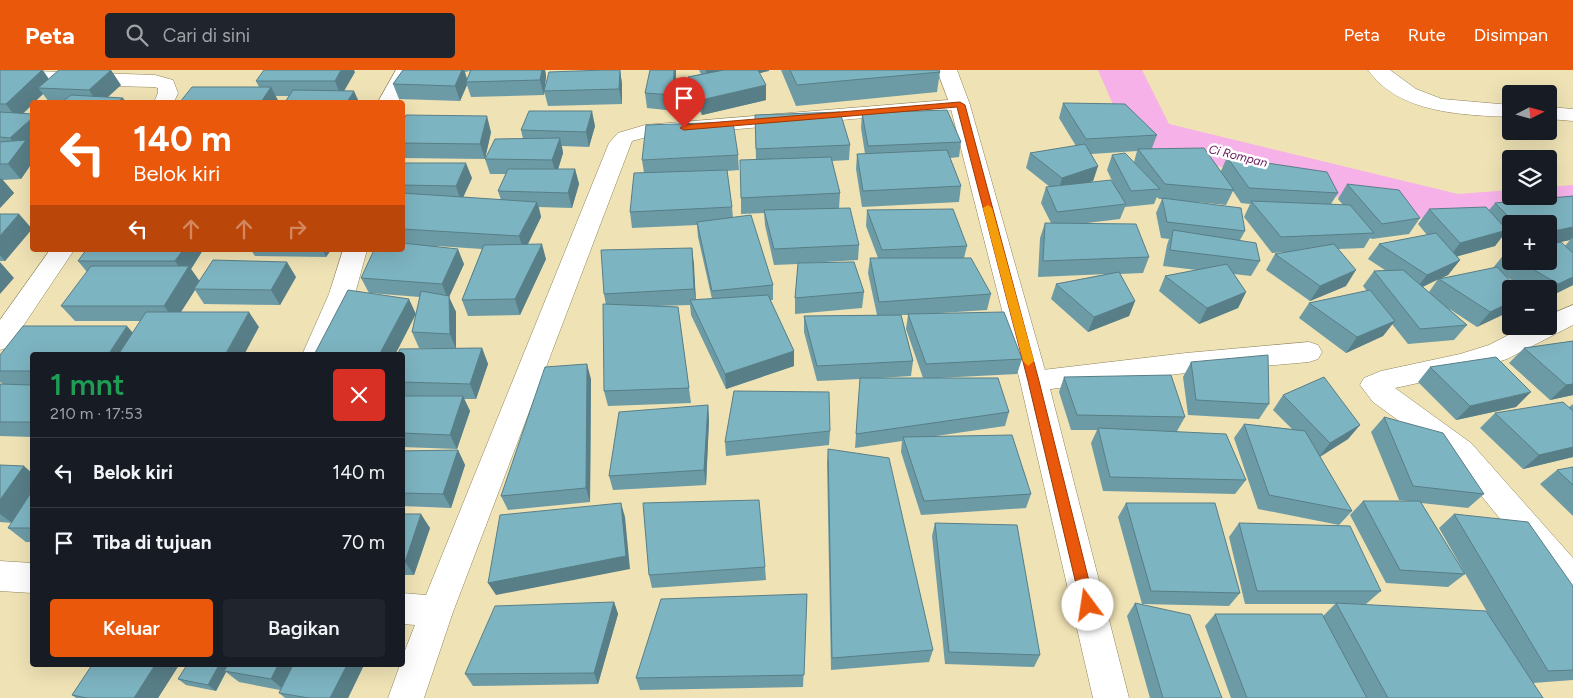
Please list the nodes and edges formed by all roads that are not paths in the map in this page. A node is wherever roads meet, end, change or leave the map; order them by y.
1 (14, 70) edge
2 (406, 70) edge
3 (947, 70) edge
4 (1378, 70) edge
5 (166, 100) edge
6 (389, 100) edge
7 (960, 105) junction
8 (1502, 110) edge
9 (1558, 114) edge
10 (1573, 115) edge
11 (61, 252) edge
12 (354, 252) edge
13 (1573, 314) edge
14 (0, 340) edge
15 (315, 352) edge
16 (1309, 352) dead end
17 (1034, 381) junction
18 (0, 576) edge
19 (30, 578) edge
20 (1573, 582) edge
21 (405, 608) edge
22 (436, 612) junction
23 (406, 698) edge
24 (1111, 698) edge

1 - 5 street
2 - 6 street
3 - 7 street
4 - 8 street
7 - 17 street
7 - 22 street
9 - 10 street
11 - 14 street
12 - 15 street
13 - 20 street
16 - 17 street
17 - 24 street
18 - 19 street
21 - 22 street
22 - 23 street

